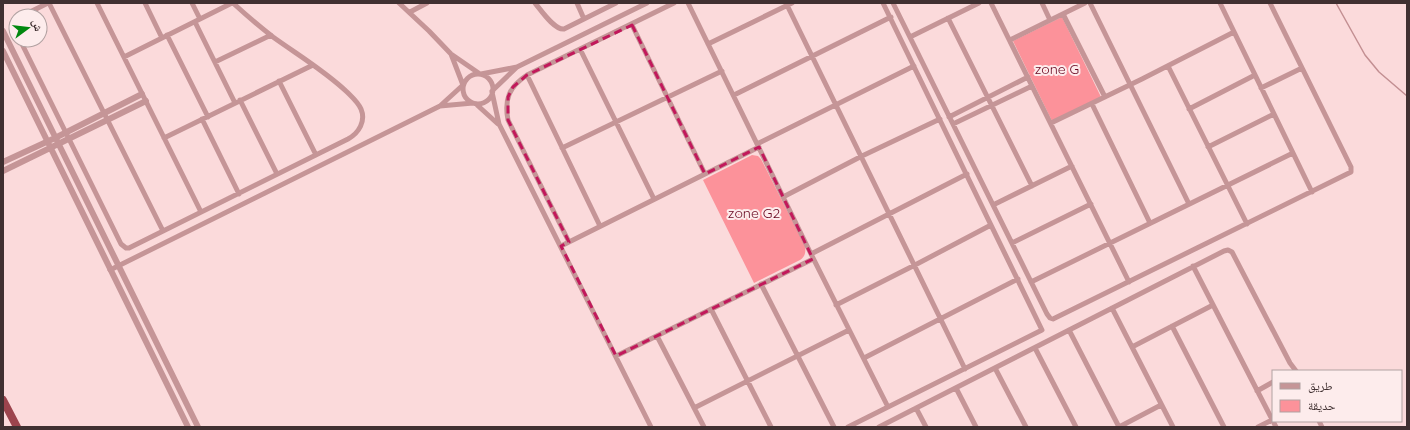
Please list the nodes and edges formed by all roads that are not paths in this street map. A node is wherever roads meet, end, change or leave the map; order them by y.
1 (49, 3) edge
2 (97, 3) edge
3 (145, 3) edge
4 (192, 3) edge
5 (233, 3) edge
6 (399, 3) edge
7 (427, 3) edge
8 (535, 3) edge
9 (577, 3) edge
10 (616, 3) edge
11 (647, 3) edge
12 (674, 3) edge
13 (688, 3) edge
14 (792, 3) edge
15 (883, 3) edge
16 (893, 3) edge
17 (979, 3) edge
18 (991, 3) edge
19 (1042, 3) edge
20 (1085, 3) edge
21 (1090, 3) edge
22 (1220, 3) edge
23 (1270, 3) edge
24 (786, 4) edge
25 (39, 8) edge
26 (410, 12) junction
27 (1063, 14) junction
28 (891, 17) junction
29 (948, 18) junction
30 (200, 19) junction
31 (584, 19) junction
32 (1050, 20) junction
33 (194, 22) junction
34 (632, 24) junction
35 (3, 31) edge
36 (1234, 32) junction
37 (167, 35) junction
38 (271, 35) junction
39 (910, 37) junction
40 (162, 38) junction
41 (1010, 40) junction
42 (708, 44) junction
43 (24, 48) edge
44 (580, 49) junction
45 (3, 51) edge
46 (451, 54) junction
47 (812, 56) junction
48 (124, 57) junction
49 (215, 62) junction
50 (313, 64) junction
51 (914, 66) junction
52 (1168, 66) junction
53 (517, 67) junction
54 (1302, 68) junction
55 (722, 71) junction
56 (480, 74) junction
57 (527, 75) junction
58 (1255, 75) junction
59 (1028, 77) junction
60 (279, 81) junction
61 (463, 85) junction
62 (1130, 85) junction
63 (1032, 86) junction
64 (1261, 88) junction
65 (492, 91) junction
66 (142, 94) junction
67 (734, 95) junction
68 (667, 97) junction
69 (1105, 97) junction
70 (988, 98) junction
71 (240, 100) junction
72 (146, 101) junction
73 (235, 103) junction
74 (475, 103) junction
75 (836, 104) junction
76 (1092, 104) junction
77 (440, 106) junction
78 (992, 106) junction
79 (1189, 108) junction
80 (104, 113) junction
81 (1274, 114) junction
82 (949, 117) junction
83 (205, 118) junction
84 (940, 119) junction
85 (107, 120) junction
86 (616, 122) junction
87 (1051, 123) junction
88 (499, 124) junction
89 (953, 124) junction
90 (66, 132) junction
91 (55, 138) junction
92 (69, 138) junction
93 (164, 138) junction
94 (47, 141) junction
95 (58, 144) junction
96 (758, 145) junction
97 (1208, 147) junction
98 (50, 148) junction
99 (562, 148) junction
100 (1293, 153) junction
101 (316, 155) junction
102 (862, 156) junction
103 (3, 162) edge
104 (1072, 166) junction
105 (3, 171) edge
106 (277, 174) junction
107 (706, 174) junction
108 (967, 174) junction
109 (1227, 185) junction
110 (1032, 186) junction
111 (1312, 192) junction
112 (239, 194) junction
113 (783, 197) junction
114 (654, 199) junction
115 (1091, 204) junction
116 (1189, 204) junction
117 (993, 205) junction
118 (201, 212) junction
119 (889, 214) junction
120 (1150, 223) junction
121 (1247, 224) junction
122 (991, 225) junction
123 (600, 226) junction
124 (163, 231) junction
125 (569, 242) junction
126 (1012, 243) junction
127 (1110, 243) junction
128 (561, 246) junction
129 (812, 256) junction
130 (915, 265) junction
131 (118, 266) junction
132 (1193, 266) junction
133 (110, 270) junction
134 (1018, 279) junction
135 (1031, 282) junction
136 (1129, 282) junction
137 (761, 284) junction
138 (836, 305) junction
139 (1213, 305) junction
140 (1112, 308) junction
141 (711, 309) junction
142 (941, 318) junction
143 (1172, 326) junction
144 (849, 330) junction
145 (1069, 330) junction
146 (657, 336) junction
147 (1132, 347) junction
148 (1035, 348) junction
149 (616, 356) junction
150 (798, 356) junction
151 (864, 358) junction
152 (965, 368) junction
153 (996, 368) junction
154 (1294, 370) edge
155 (748, 382) junction
156 (1272, 383) edge
157 (956, 388) junction
158 (1257, 391) junction
159 (3, 400) edge
160 (1161, 405) junction
161 (888, 407) junction
162 (694, 408) junction
163 (916, 408) junction
164 (1272, 420) edge
165 (17, 427) edge
166 (188, 427) edge
167 (198, 427) edge
168 (651, 427) edge
169 (704, 427) edge
170 (771, 427) edge
171 (834, 427) edge
172 (848, 427) edge
173 (879, 427) edge
174 (926, 427) edge
175 (976, 427) edge
176 (1026, 427) edge
177 (1076, 427) edge
178 (1119, 427) edge
179 (1172, 427) edge
180 (1224, 427) edge
181 (1258, 427) edge

1 - 25 street
1 - 80 street
2 - 48 street
3 - 40 street
4 - 30 street
5 - 30 street
5 - 38 street
6 - 26 street
7 - 26 street
8 - 31 street
9 - 31 street
10 - 31 street
11 - 53 street
12 - 34 street
13 - 42 street
14 - 24 street
15 - 28 street
16 - 39 street
17 - 29 street
18 - 41 street
19 - 32 street
20 - 27 street
21 - 62 street
22 - 36 street
23 - 54 street
24 - 42 street
24 - 47 street
26 - 46 street
27 - 32 street
27 - 69 street
28 - 47 street
28 - 51 street
29 - 39 street
29 - 70 street
30 - 33 street
32 - 41 street
33 - 37 street
33 - 49 street
34 - 44 street
34 - 68 street
35 - 91 street
36 - 52 street
36 - 58 street
37 - 40 street
37 - 83 street
38 - 49 street
38 - 50 street
39 - 82 street
40 - 48 street
41 - 59 street
42 - 55 street
43 - 90 street
44 - 57 street
44 - 86 street
45 - 94 street
46 - 56 street
46 - 61 street
47 - 67 street
47 - 75 street
48 - 66 street
49 - 73 street
50 - 60 street
50 - 101 street
51 - 75 street
51 - 84 street
52 - 62 street
52 - 79 street
53 - 56 street
53 - 65 street
54 - 64 street
54 - 111 street
55 - 67 street
55 - 68 street
56 - 61 street
56 - 65 street
57 - 99 street
57 - 125 street
58 - 64 street
58 - 79 street
59 - 63 street
59 - 70 street
60 - 71 street
60 - 101 street
61 - 74 street
61 - 77 street
62 - 69 street
62 - 116 street
63 - 78 street
63 - 87 street
64 - 81 street
65 - 74 street
65 - 88 street
66 - 72 street
66 - 80 street
67 - 96 street
68 - 86 street
68 - 107 street
69 - 76 street
70 - 78 street
70 - 82 street
71 - 73 street
71 - 106 street
72 - 85 street
72 - 93 street
73 - 83 street
74 - 77 street
74 - 88 street
75 - 96 street
75 - 102 street
76 - 87 street
76 - 120 street
77 - 131 street
78 - 89 street
78 - 110 street
79 - 97 street
80 - 85 street
80 - 90 street
81 - 97 street
81 - 100 street
82 - 89 street
83 - 93 street
83 - 112 street
84 - 102 street
84 - 108 street
85 - 92 street
85 - 124 street
86 - 99 street
86 - 114 street
87 - 104 street
88 - 128 street
89 - 117 street
90 - 91 street
90 - 92 street
91 - 94 street
91 - 95 street
92 - 95 street
92 - 124 street
93 - 118 street
94 - 98 street
94 - 103 street
95 - 98 street
95 - 131 street
96 - 107 street
96 - 113 street
97 - 109 street
98 - 105 street
98 - 133 street
99 - 123 street
100 - 109 street
100 - 111 street
101 - 106 street
102 - 113 street
102 - 119 street
104 - 110 street
104 - 115 street
106 - 112 street
107 - 114 street
108 - 119 street
108 - 122 street
109 - 116 street
109 - 121 street
110 - 117 street
111 - 121 street
112 - 118 street
113 - 129 street
114 - 123 street
115 - 126 street
115 - 127 street
116 - 120 street
117 - 126 street
118 - 124 street
119 - 129 street
119 - 130 street
120 - 127 street
121 - 136 street
122 - 130 street
122 - 134 street
123 - 125 street
125 - 128 street
126 - 135 street
127 - 135 street
127 - 136 street
128 - 149 street
129 - 137 street
129 - 138 street
130 - 138 street
130 - 142 street
131 - 133 street
131 - 167 street
132 - 139 street
132 - 140 street
132 - 154 street
133 - 166 street
134 - 142 street
134 - 152 street
135 - 136 street
137 - 141 street
137 - 150 street
138 - 144 street
139 - 143 street
139 - 158 street
140 - 145 street
140 - 147 street
141 - 146 street
141 - 155 street
142 - 151 street
142 - 152 street
143 - 147 street
143 - 180 street
144 - 150 street
144 - 151 street
145 - 148 street
145 - 178 street
146 - 149 street
146 - 162 street
147 - 160 street
148 - 153 street
148 - 177 street
149 - 168 street
150 - 155 street
150 - 171 street
151 - 161 street
152 - 161 street
153 - 157 street
153 - 176 street
155 - 162 street
155 - 170 street
156 - 158 street
157 - 163 street
157 - 175 street
158 - 164 street
159 - 165 highway
160 - 178 street
160 - 179 street
161 - 172 street
162 - 169 street
163 - 173 street
163 - 174 street
164 - 181 street

